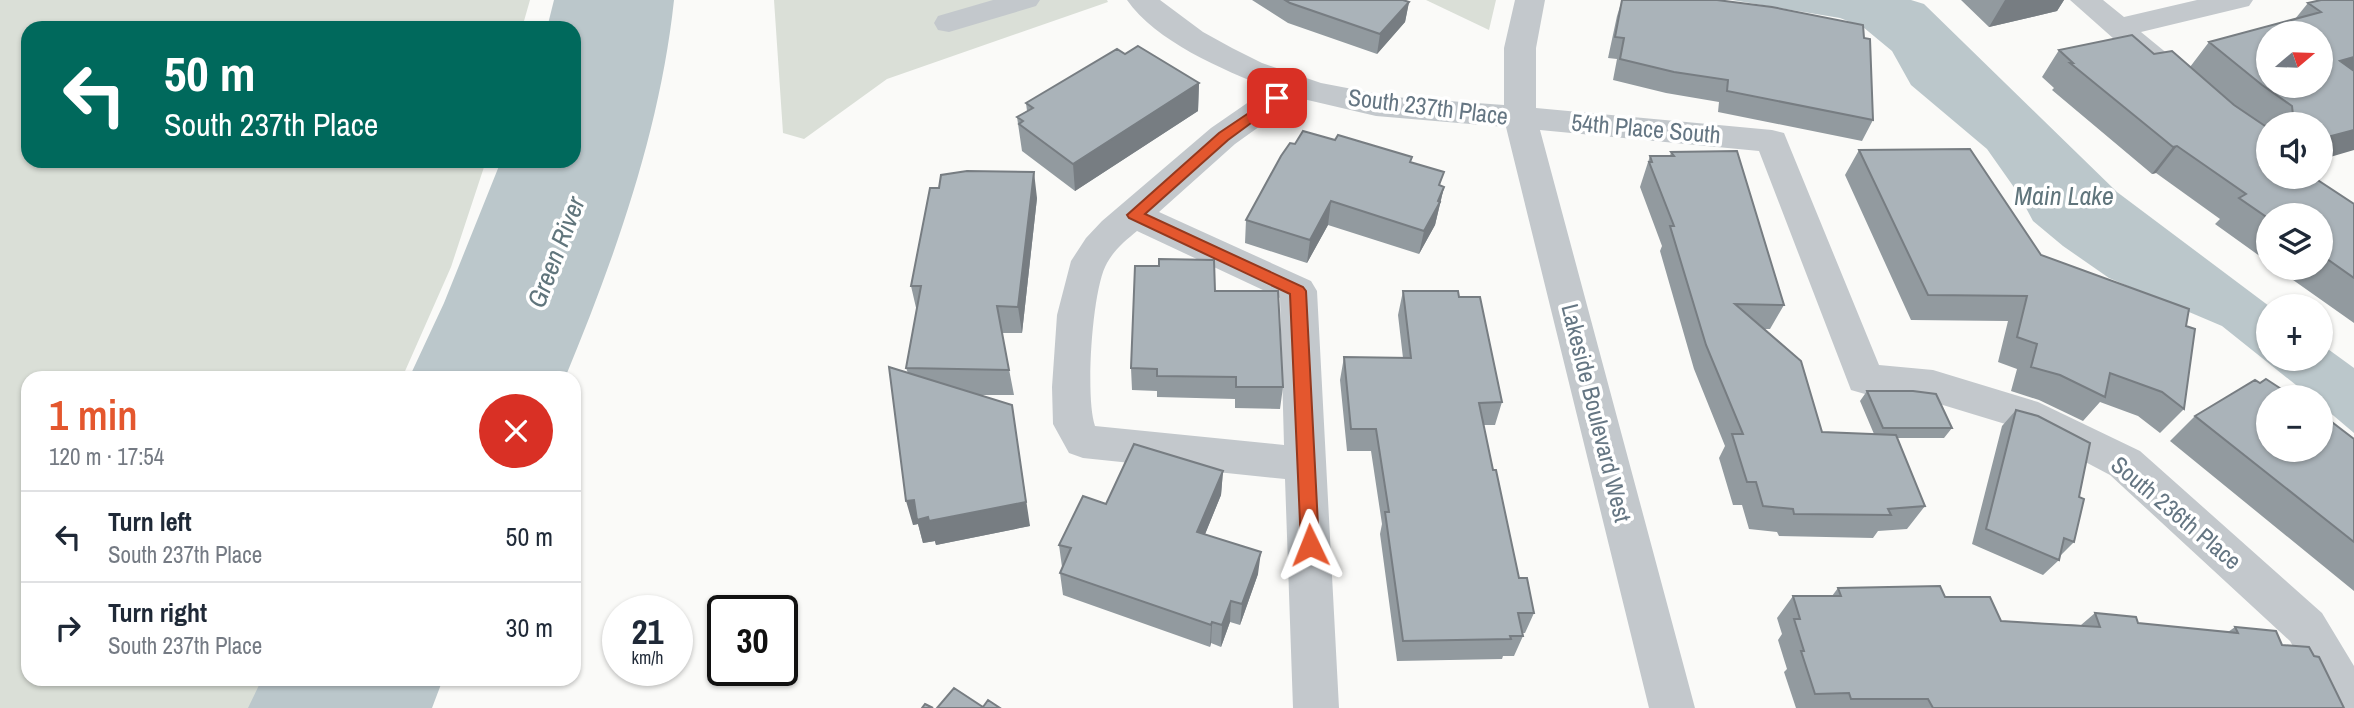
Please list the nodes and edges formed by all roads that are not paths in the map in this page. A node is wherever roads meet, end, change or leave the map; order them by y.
1 (1025, 0) edge
2 (1142, 0) edge
3 (1531, 0) edge
4 (2085, 0) edge
5 (2238, 0) edge
6 (949, 23) dead end
7 (2120, 27) junction
8 (1294, 86) junction
9 (2187, 87) edge
10 (1520, 117) junction
11 (1772, 141) joint
12 (1134, 215) junction
13 (1307, 464) junction
14 (1316, 708) edge
15 (1672, 708) edge
16 (2353, 708) edge

1 - 6 street
2 - 8 street, South 237th Place
3 - 10 street, Lakeside Boulevard West
4 - 7 street
5 - 7 street
7 - 9 street
8 - 10 street, South 237th Place
8 - 12 street
10 - 11 street, 54th Place South
10 - 15 street, Lakeside Boulevard West
11 - 16 street, South 236th Place
12 - 13 street
12 - 13 street
13 - 14 street

